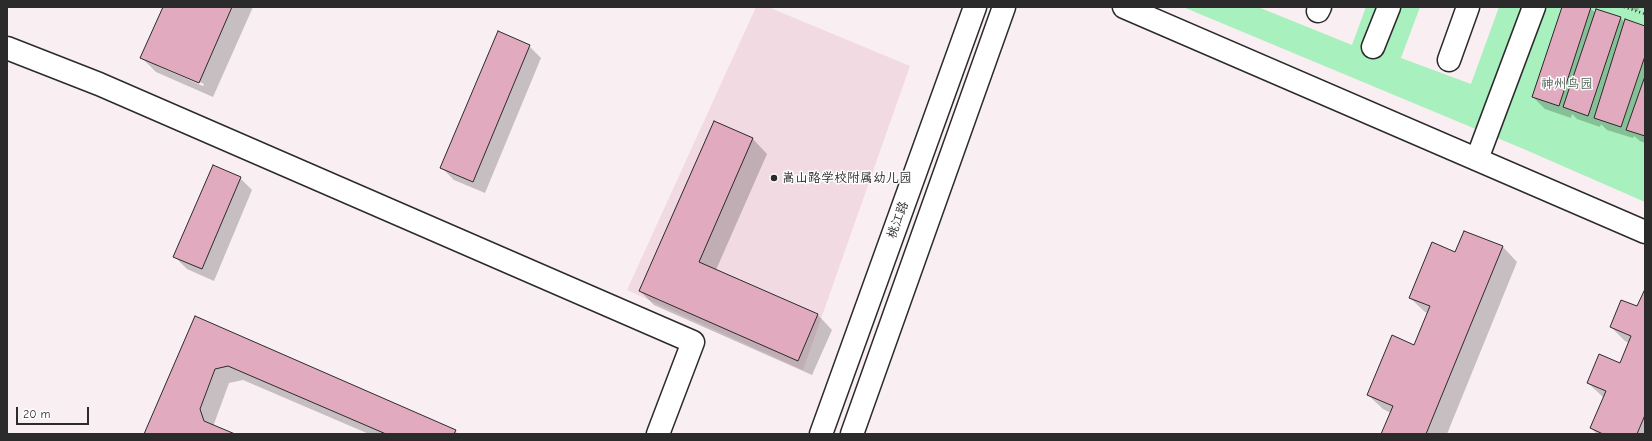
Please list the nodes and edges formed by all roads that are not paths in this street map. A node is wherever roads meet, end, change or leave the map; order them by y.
1 (975, 7) edge
2 (1004, 7) edge
3 (1124, 7) edge
4 (1389, 7) edge
5 (1468, 7) edge
6 (1534, 7) edge
7 (1373, 47) dead end
8 (7, 48) edge
9 (1449, 60) dead end
10 (1477, 159) junction
11 (1645, 232) edge
12 (658, 434) edge
13 (821, 434) edge
14 (852, 434) edge

1 - 13 street, 桃江路
2 - 14 street
3 - 10 street
4 - 7 street
5 - 9 street
6 - 10 street
8 - 12 street
10 - 11 street

